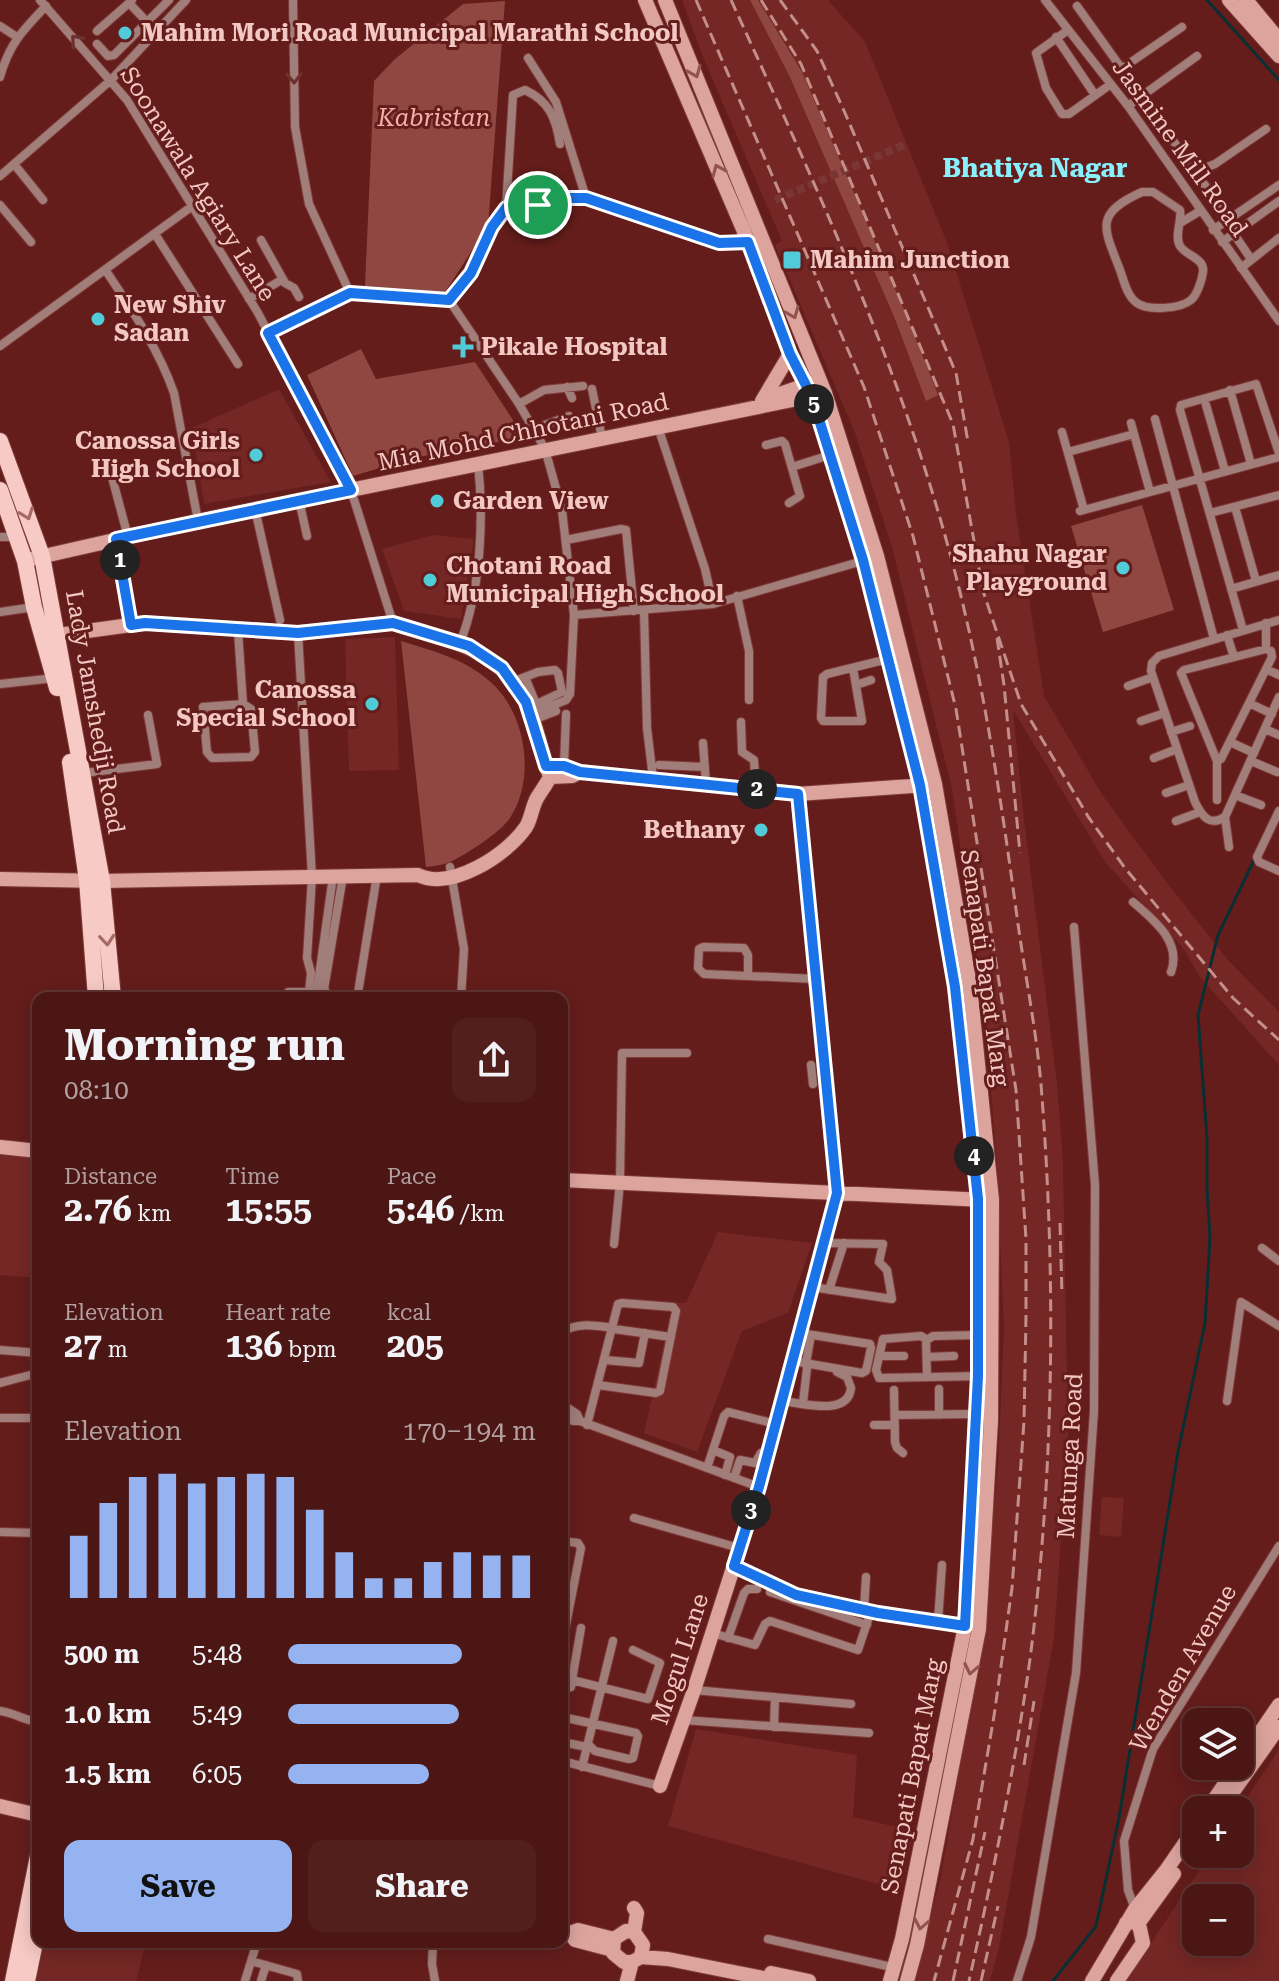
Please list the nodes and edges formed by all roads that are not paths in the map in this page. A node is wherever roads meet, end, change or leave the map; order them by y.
1 (169, 0) edge
2 (186, 0) edge
3 (293, 0) edge
4 (645, 0) edge
5 (665, 0) edge
6 (1061, 0) edge
7 (1229, 0) edge
8 (1246, 0) edge
9 (130, 2) edge
10 (43, 3) edge
11 (1049, 3) edge
12 (1077, 6) dead end
13 (107, 23) junction
14 (148, 23) junction
15 (0, 26) edge
16 (1182, 27) dead end
17 (1068, 30) junction
18 (97, 31) dead end
19 (115, 31) dead end
20 (156, 32) junction
21 (17, 37) junction
22 (1056, 37) junction
23 (1279, 40) edge
24 (97, 44) dead end
25 (3, 53) edge
26 (1197, 56) dead end
27 (1279, 56) edge
28 (528, 58) dead end
29 (1121, 69) junction
30 (0, 77) edge
31 (111, 80) junction
32 (1111, 84) junction
33 (1095, 95) junction
34 (1140, 97) junction
35 (1128, 106) junction
36 (1266, 129) dead end
37 (560, 144) dead end
38 (14, 164) junction
39 (1195, 172) junction
40 (0, 176) edge
41 (1279, 185) edge
42 (1183, 187) junction
43 (586, 198) junction
44 (1165, 198) junction
45 (43, 200) dead end
46 (1279, 201) edge
47 (0, 205) edge
48 (191, 207) junction
49 (506, 208) junction
50 (1200, 211) junction
51 (1229, 219) junction
52 (1180, 223) junction
53 (1213, 230) junction
54 (155, 234) junction
55 (1234, 234) junction
56 (1279, 238) edge
57 (755, 239) junction
58 (261, 240) dead end
59 (31, 242) dead end
60 (1222, 242) junction
61 (1251, 259) junction
62 (1241, 268) junction
63 (106, 271) junction
64 (283, 279) junction
65 (350, 293) junction
66 (299, 297) dead end
67 (249, 299) junction
68 (449, 300) junction
69 (1279, 321) edge
70 (268, 333) junction
71 (0, 346) edge
72 (790, 354) junction
73 (238, 364) dead end
74 (567, 387) junction
75 (816, 389) junction
76 (1230, 390) junction
77 (572, 398) dead end
78 (519, 404) junction
79 (759, 404) junction
80 (1206, 405) dead end
81 (569, 416) dead end
82 (1155, 419) dead end
83 (1131, 423) dead end
84 (658, 426) junction
85 (534, 429) junction
86 (1062, 432) dead end
87 (1134, 434) junction
88 (602, 438) junction
89 (0, 441) edge
90 (766, 445) dead end
91 (545, 449) junction
92 (1068, 452) junction
93 (830, 455) junction
94 (1279, 455) edge
95 (478, 463) junction
96 (1251, 464) junction
97 (792, 467) junction
98 (1225, 471) junction
99 (844, 476) junction
100 (112, 477) dead end
101 (1200, 478) junction
102 (1174, 485) junction
103 (0, 490) edge
104 (351, 490) junction
105 (1150, 492) junction
106 (1279, 495) edge
107 (299, 500) junction
108 (789, 503) dead end
109 (1235, 507) junction
110 (255, 509) junction
111 (1210, 513) junction
112 (198, 521) junction
113 (307, 536) dead end
114 (8, 537) edge
115 (122, 538) junction
116 (566, 540) junction
117 (42, 556) junction
118 (870, 558) junction
119 (25, 561) junction
120 (1279, 575) edge
121 (1256, 581) junction
122 (1231, 589) junction
123 (737, 596) junction
124 (713, 604) junction
125 (34, 607) junction
126 (639, 610) junction
127 (0, 612) edge
128 (574, 615) junction
129 (280, 620) dead end
130 (1279, 620) edge
131 (393, 623) junction
132 (1266, 623) junction
133 (131, 625) junction
134 (1243, 630) junction
135 (238, 631) junction
136 (298, 633) junction
137 (58, 635) junction
138 (1227, 635) junction
139 (1214, 639) junction
140 (460, 643) junction
141 (1195, 645) junction
142 (1266, 649) junction
143 (1234, 657) junction
144 (1201, 665) junction
145 (886, 666) junction
146 (853, 668) junction
147 (1266, 669) junction
148 (1279, 675) edge
149 (1153, 677) junction
150 (55, 678) junction
151 (518, 680) junction
152 (871, 680) dead end
153 (0, 684) edge
154 (856, 685) junction
155 (1128, 686) dead end
156 (1279, 697) edge
157 (749, 700) dead end
158 (1249, 703) junction
159 (243, 704) junction
160 (532, 711) junction
161 (556, 711) dead end
162 (1165, 713) junction
163 (566, 714) dead end
164 (1272, 714) junction
165 (148, 715) dead end
166 (1141, 721) dead end
167 (741, 722) dead end
168 (1190, 726) dead end
169 (1265, 729) junction
170 (1171, 732) junction
171 (1279, 735) edge
172 (1230, 742) junction
173 (703, 743) dead end
174 (1177, 749) junction
175 (1252, 757) junction
176 (1154, 758) dead end
177 (1217, 761) junction
178 (564, 766) junction
179 (705, 767) junction
180 (656, 771) junction
181 (580, 772) junction
182 (1277, 772) edge
183 (84, 773) junction
184 (548, 774) junction
185 (706, 784) junction
186 (927, 784) junction
187 (1189, 785) junction
188 (756, 789) junction
189 (1166, 793) dead end
190 (798, 794) junction
191 (1235, 795) junction
192 (1217, 800) dead end
193 (1261, 805) dead end
194 (1279, 811) edge
195 (1200, 812) junction
196 (1225, 817) junction
197 (1176, 821) dead end
198 (1229, 847) dead end
199 (451, 871) junction
200 (1279, 871) edge
201 (377, 875) junction
202 (338, 876) junction
203 (312, 877) junction
204 (0, 879) edge
205 (94, 881) junction
206 (1133, 902) dead end
207 (1074, 927) dead end
208 (1171, 972) dead end
209 (315, 974) junction
210 (748, 976) junction
211 (816, 979) junction
212 (96, 992) edge
213 (112, 992) edge
214 (314, 992) edge
215 (326, 992) edge
216 (358, 992) edge
217 (461, 992) edge
218 (687, 1053) dead end
219 (811, 1065) dead end
220 (813, 1084) dead end
221 (0, 1147) edge
222 (32, 1150) edge
223 (568, 1180) edge
224 (620, 1182) junction
225 (837, 1193) junction
226 (985, 1200) junction
227 (824, 1243) junction
228 (844, 1243) junction
229 (614, 1244) dead end
230 (1262, 1248) dead end
231 (1279, 1261) edge
232 (812, 1287) junction
233 (829, 1290) junction
234 (1279, 1326) edge
235 (568, 1328) edge
236 (610, 1328) junction
237 (645, 1333) junction
238 (806, 1334) junction
239 (978, 1335) junction
240 (671, 1337) junction
241 (927, 1340) junction
242 (0, 1350) edge
243 (32, 1353) edge
244 (879, 1356) junction
245 (904, 1356) dead end
246 (954, 1356) dead end
247 (927, 1357) junction
248 (605, 1360) junction
249 (799, 1365) junction
250 (32, 1375) edge
251 (927, 1377) junction
252 (984, 1377) junction
253 (0, 1383) edge
254 (598, 1385) junction
255 (939, 1389) dead end
256 (894, 1390) dead end
257 (782, 1401) junction
258 (1227, 1401) dead end
259 (803, 1403) junction
260 (568, 1410) edge
261 (976, 1414) junction
262 (939, 1415) junction
263 (0, 1418) edge
264 (32, 1418) edge
265 (895, 1420) junction
266 (584, 1423) junction
267 (773, 1423) junction
268 (874, 1425) dead end
269 (768, 1439) junction
270 (981, 1448) junction
271 (713, 1450) junction
272 (903, 1453) dead end
273 (749, 1462) junction
274 (707, 1468) junction
275 (730, 1476) junction
276 (744, 1482) junction
277 (759, 1487) junction
278 (634, 1518) dead end
279 (0, 1532) edge
280 (32, 1533) edge
281 (568, 1542) edge
282 (1279, 1546) edge
283 (739, 1548) junction
284 (942, 1565) dead end
285 (734, 1566) junction
286 (866, 1577) dead end
287 (757, 1589) dead end
288 (770, 1592) dead end
289 (568, 1593) edge
290 (867, 1611) junction
291 (938, 1621) junction
292 (867, 1625) junction
293 (581, 1628) dead end
294 (972, 1628) junction
295 (712, 1633) junction
296 (728, 1638) junction
297 (613, 1641) dead end
298 (633, 1650) dead end
299 (568, 1665) edge
300 (574, 1666) junction
301 (572, 1680) junction
302 (602, 1687) junction
303 (568, 1688) edge
304 (694, 1690) junction
305 (775, 1697) junction
306 (851, 1704) dead end
307 (1279, 1705) edge
308 (0, 1711) edge
309 (568, 1718) edge
310 (683, 1720) junction
311 (32, 1721) edge
312 (593, 1723) junction
313 (774, 1727) junction
314 (1279, 1727) edge
315 (869, 1733) dead end
316 (568, 1743) edge
317 (1254, 1745) edge
318 (588, 1746) junction
319 (1254, 1752) edge
320 (568, 1763) edge
321 (582, 1767) junction
322 (1230, 1780) edge
323 (660, 1786) joint
324 (1218, 1796) edge
325 (0, 1806) edge
326 (32, 1814) edge
327 (1182, 1852) edge
328 (1182, 1860) edge
329 (1171, 1872) junction
330 (32, 1886) edge
331 (634, 1908) dead end
332 (1134, 1918) junction
333 (568, 1934) edge
334 (622, 1938) junction
335 (768, 1939) dead end
336 (32, 1940) edge
337 (255, 1948) edge
338 (433, 1948) edge
339 (650, 1958) junction
340 (251, 1961) junction
341 (266, 1965) junction
342 (892, 1974) edge
343 (14, 1975) edge
344 (908, 1976) edge
345 (245, 1981) edge
346 (261, 1981) edge
347 (298, 1981) edge
348 (435, 1981) edge
349 (620, 1981) edge
350 (627, 1981) edge
351 (734, 1981) edge
352 (778, 1981) edge
353 (809, 1981) edge
354 (1017, 1981) edge
355 (1092, 1981) edge
356 (1117, 1981) edge

1 - 14 street
2 - 20 street
3 -> 65 street
57 -> 4 main road, Senapati Bapat Marg
5 -> 57 main road, Senapati Bapat Marg
6 - 11 street
7 - 27 main road
8 - 23 main road
9 - 13 street
9 - 14 street
10 - 21 street
31 -> 10 street, Soonawala Agiary Lane
11 - 17 street, Jasmine Mill Road
12 - 29 street
13 - 18 street
13 - 19 street
14 - 20 street
14 - 24 street
15 - 21 street
16 - 29 street
17 - 22 street
17 - 32 street, Jasmine Mill Road
20 - 31 street
21 - 25 street
22 - 33 street
22 - 33 street
25 - 30 street
26 - 34 street
28 - 43 street
29 - 34 street
31 - 38 street
31 - 48 street, Soonawala Agiary Lane
32 - 33 street
32 - 35 street, Jasmine Mill Road
34 - 35 street
34 - 39 street
35 - 42 street, Jasmine Mill Road
36 - 39 street
37 - 49 street
38 - 40 street
38 - 45 street
39 - 51 street
41 - 51 street
42 - 44 street
42 - 50 street, Jasmine Mill Road
43 - 49 street
43 - 57 street
44 - 52 street
44 - 52 street
46 - 55 street
47 - 59 street
48 - 54 street
48 - 67 street, Soonawala Agiary Lane
49 - 68 street
50 - 52 street
50 - 53 street, Jasmine Mill Road
51 - 53 street
53 - 60 street, Jasmine Mill Road
54 - 63 street
54 - 73 street
55 - 60 street
55 - 61 street
56 - 61 street
57 - 72 main road, Senapati Bapat Marg
57 -> 75 main road, Senapati Bapat Marg
58 - 64 street
60 - 62 street, Jasmine Mill Road
61 - 62 street
62 - 69 street, Jasmine Mill Road
63 - 71 street
63 - 112 street
64 - 66 street
64 - 67 street
65 - 68 street
65 - 70 street
67 - 70 street, Soonawala Agiary Lane
68 - 78 street
70 - 104 street, Soonawala Agiary Lane
72 - 75 main road, Senapati Bapat Marg
72 - 79 main road
74 - 77 street
74 - 78 street
74 - 88 street
75 - 79 main road, Mia Mohd Chhotani Road
75 - 93 main road, Senapati Bapat Marg
75 - 99 main road, Senapati Bapat Marg
76 - 94 street
76 - 96 street
76 - 101 street
78 - 85 street
79 - 84 main road, Mia Mohd Chhotani Road
80 - 98 street
81 - 85 street
82 - 102 street
83 - 87 street
84 - 88 main road, Mia Mohd Chhotani Road
84 - 124 street
85 - 91 street
86 - 92 street
87 - 92 street
87 - 105 street
88 - 91 main road, Mia Mohd Chhotani Road
89 -> 117 main road, Lady Jamshedji Road
90 - 97 street
91 - 95 main road, Mia Mohd Chhotani Road
91 - 116 street
92 - 105 street
93 - 97 street
93 - 99 main road, Senapati Bapat Marg
94 - 96 street
95 - 104 main road, Mia Mohd Chhotani Road
95 - 140 street
96 - 98 street
97 - 108 street
98 - 101 street
99 - 118 main road, Senapati Bapat Marg
100 - 115 street
101 - 102 street
101 - 111 street
102 - 105 street
102 - 139 street
103 - 114 main road, Lady Jamshedji Road
104 - 107 main road, Mia Mohd Chhotani Road
104 - 131 street, Soonawala Agiary Lane
106 - 109 street
107 - 110 main road, Mia Mohd Chhotani Road
107 - 113 street
109 - 111 street
109 - 121 street
110 - 112 main road, Mia Mohd Chhotani Road
110 - 129 street
111 - 122 street
112 - 115 main road, Mia Mohd Chhotani Road
114 - 119 main road, Lady Jamshedji Road
115 - 117 main road, Mia Mohd Chhotani Road
115 - 133 street
116 - 126 street
116 - 128 street
117 - 119 main road, Mia Mohd Chhotani Road
117 - 137 main road, Lady Jamshedji Road
118 - 123 street
118 - 145 main road, Senapati Bapat Marg
118 - 186 main road, Senapati Bapat Marg
119 - 125 main road, Lady Jamshedji Road
120 - 121 street
121 - 122 street
122 - 134 street
123 - 124 street
123 - 157 street
124 - 126 street
125 - 127 street
125 - 150 main road, Lady Jamshedji Road
126 - 128 street
126 - 180 street
128 - 160 street
130 - 132 street
131 - 136 main road
131 - 140 main road
132 - 134 street
132 - 142 street
133 - 135 main road
133 - 137 main road
134 - 138 street
135 - 136 main road
135 - 159 street
136 - 203 street
137 - 183 main road, Lady Jamshedji Road
138 - 139 street
138 - 143 street
139 - 141 street
140 - 151 main road
141 - 144 street
141 - 149 street
142 - 143 street
142 - 147 street
143 - 144 street
144 - 177 street
145 - 146 street
145 - 186 main road, Senapati Bapat Marg
146 - 154 street
146 - 154 street
147 - 148 street
147 - 158 street
149 - 155 street
149 - 162 street
150 - 153 street
150 - 205 main road, Lady Jamshedji Road
151 - 160 main road
151 - 160 street
152 - 154 street
156 - 164 street
158 - 164 street
158 - 172 street
159 - 159 street
160 - 161 street
160 - 184 main road
162 - 166 street
162 - 170 street
163 - 178 street
164 - 169 street
165 - 183 street
167 - 188 street
168 - 170 street
169 - 171 street
169 - 175 street
170 - 174 street
172 - 175 street
172 - 177 street
173 - 179 street
174 - 176 street
174 - 187 street
175 - 182 street
175 - 191 street
177 - 192 street
178 - 181 main road
178 - 184 main road
179 - 180 street
179 - 185 street
180 - 181 main road
180 - 185 main road
181 - 184 main road
183 - 205 main road, Lady Jamshedji Road
184 - 199 main road
185 - 188 main road
186 - 190 main road
186 - 226 main road, Senapati Bapat Marg
187 - 189 street
187 - 195 street
188 - 190 main road
190 - 211 main road, Mogul Lane
191 - 193 street
191 - 196 street
194 - 200 street
195 - 196 street
195 - 197 street
196 - 198 street
199 - 201 main road
199 - 217 street
201 - 202 main road
201 - 216 street
202 - 203 main road
202 - 209 street
202 - 215 street
203 - 205 main road
203 - 209 street
204 - 205 main road
205 - 212 main road, Lady Jamshedji Road
205 -> 213 main road, Lady Jamshedji Road
206 - 208 street
207 - 354 street, Matunga Road
209 - 214 street
210 - 210 street
210 - 211 street
211 - 225 main road, Mogul Lane
218 - 224 street
219 - 220 street
221 - 222 main road
223 - 224 main road
224 - 225 main road
224 - 229 street
225 - 226 main road
225 - 227 main road, Mogul Lane
226 - 239 main road, Senapati Bapat Marg
226 - 252 main road, Senapati Bapat Marg
227 - 228 street
227 - 232 main road, Mogul Lane
228 - 233 street
228 - 233 street
230 - 231 street
232 - 233 street
232 - 238 main road, Mogul Lane
234 - 258 street
235 - 236 street
236 - 237 street
236 - 240 street
236 - 248 street
237 - 240 street
237 - 248 street
238 - 249 main road, Mogul Lane
238 - 249 street
239 - 241 street
239 - 252 main road, Senapati Bapat Marg
240 - 254 street
241 - 244 street
241 - 247 street
242 - 243 street
244 - 245 street
244 - 251 street
246 - 247 street
247 - 251 street
248 - 254 street
249 - 257 main road, Mogul Lane
249 - 259 street
249 - 259 street
250 - 253 street
251 - 252 street
252 - 261 main road, Senapati Bapat Marg
252 - 270 main road, Senapati Bapat Marg
254 - 266 street
255 - 262 street
256 - 265 street
257 - 259 street
257 - 267 main road, Mogul Lane
260 - 266 street
261 - 262 street
261 - 270 main road, Senapati Bapat Marg
262 - 265 street
263 - 264 street
265 - 268 street
265 - 272 street
266 - 274 street
267 - 269 main road, Mogul Lane
267 - 271 street
269 - 273 street
269 - 277 main road, Mogul Lane
270 - 294 main road, Senapati Bapat Marg
271 - 274 street
271 - 275 street
273 - 275 street
273 - 276 street
274 - 275 street
275 - 276 street
276 - 277 street
277 - 283 main road, Mogul Lane
278 - 283 street
279 - 280 street
281 - 289 street
282 - 332 street, Wenden Avenue
283 - 285 main road, Mogul Lane
284 - 291 street
285 - 290 street
285 - 295 main road, Mogul Lane
286 - 290 street
287 - 296 street
288 - 292 street
290 - 291 street
290 - 292 street
291 - 294 street
292 - 296 street
293 - 300 street
294 - 342 main road, Senapati Bapat Marg
294 -> 344 main road, Senapati Bapat Marg
295 - 296 street
295 - 304 main road, Mogul Lane
297 - 302 street
298 - 302 street
299 - 300 street
300 - 301 street
301 - 302 street
301 - 303 street
302 - 312 street
304 - 305 street
304 - 310 main road, Mogul Lane
305 - 306 street
305 - 313 street
307 - 317 main road
308 - 311 street
309 - 312 street
310 - 313 street
310 - 323 main road, Mogul Lane
312 - 318 street
312 - 318 street
313 - 315 street
314 - 319 main road
316 - 318 street
318 - 321 street
320 - 321 street
321 - 323 street
322 - 324 main road
325 - 326 main road
327 - 329 main road
328 - 329 main road
329 - 332 main road
330 - 343 main road
331 - 334 main road
332 - 355 main road
332 - 356 main road
333 - 334 main road
334 - 339 main road
334 - 339 main road
335 - 342 street
336 - 343 main road
337 - 340 street
338 - 348 street
339 - 349 main road
339 - 350 main road
339 - 351 main road
339 - 352 main road
339 - 353 main road
340 - 341 street
340 - 345 street
341 - 346 street
341 - 347 street
342 - 344 street

